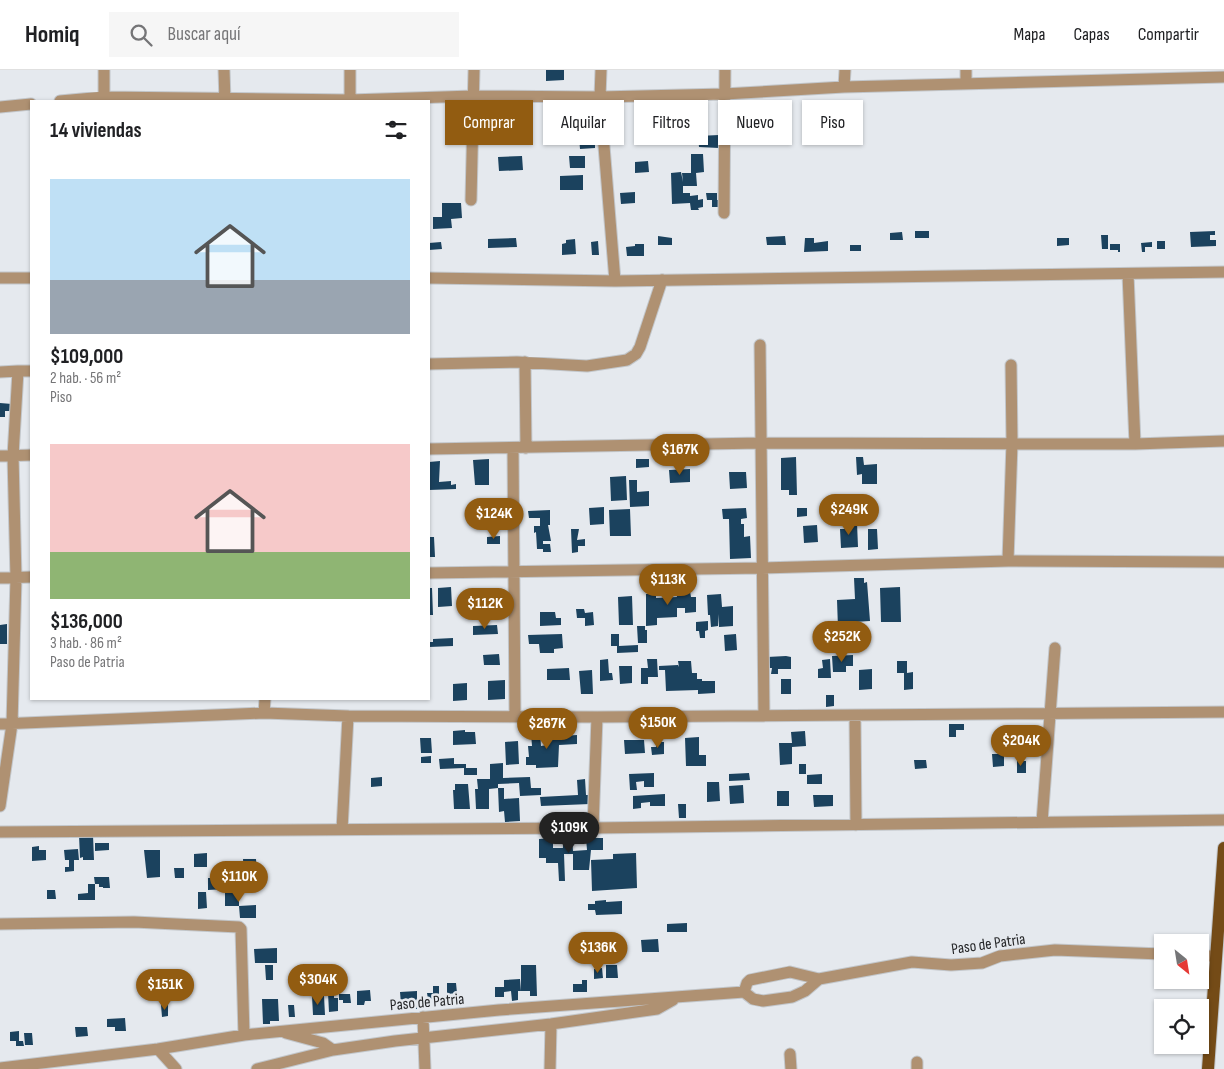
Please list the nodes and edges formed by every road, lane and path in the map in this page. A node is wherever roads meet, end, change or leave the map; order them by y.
1 (104, 70) edge
2 (224, 70) edge
3 (350, 70) edge
4 (474, 70) edge
5 (601, 70) edge
6 (725, 70) edge
7 (845, 70) edge
8 (966, 70) edge
9 (1091, 75) edge
10 (1219, 75) edge
11 (966, 84) junction
12 (844, 87) junction
13 (724, 94) junction
14 (473, 96) junction
15 (600, 96) junction
16 (104, 99) edge
17 (82, 100) edge
18 (225, 100) edge
19 (350, 100) edge
20 (30, 104) edge
21 (0, 107) edge
22 (471, 200) dead end
23 (724, 213) dead end
24 (1224, 272) edge
25 (1128, 274) junction
26 (0, 278) edge
27 (30, 278) edge
28 (430, 278) edge
29 (662, 280) junction
30 (615, 281) junction
31 (760, 345) dead end
32 (525, 362) junction
33 (430, 364) edge
34 (1011, 365) dead end
35 (18, 371) junction
36 (30, 371) edge
37 (0, 372) edge
38 (1224, 441) edge
39 (761, 443) junction
40 (1012, 443) junction
41 (1135, 444) junction
42 (513, 448) junction
43 (526, 448) junction
44 (430, 450) edge
45 (30, 455) edge
46 (0, 456) edge
47 (13, 456) junction
48 (1008, 561) junction
49 (1224, 562) edge
50 (762, 568) junction
51 (514, 572) junction
52 (430, 573) edge
53 (0, 578) edge
54 (16, 578) junction
55 (30, 578) edge
56 (1055, 648) dead end
57 (265, 700) edge
58 (1224, 712) edge
59 (264, 713) junction
60 (1050, 714) junction
61 (348, 716) junction
62 (515, 716) junction
63 (764, 716) junction
64 (855, 716) junction
65 (598, 717) junction
66 (6, 724) edge
67 (0, 806) edge
68 (1224, 820) edge
69 (1042, 822) junction
70 (856, 825) junction
71 (593, 828) junction
72 (342, 830) junction
73 (0, 832) edge
74 (1224, 848) edge
75 (0, 924) edge
76 (1154, 954) edge
77 (1209, 956) edge
78 (1216, 956) junction
79 (820, 979) junction
80 (744, 992) junction
81 (679, 997) junction
82 (423, 1017) junction
83 (551, 1024) junction
84 (279, 1032) junction
85 (244, 1035) junction
86 (425, 1038) junction
87 (158, 1049) junction
88 (333, 1050) junction
89 (790, 1054) dead end
90 (298, 1064) edge
91 (0, 1068) edge
92 (176, 1069) edge
93 (257, 1069) edge
94 (425, 1069) edge
95 (550, 1069) edge
96 (791, 1069) edge
97 (1208, 1069) edge

1 - 16 street
2 - 18 street
3 - 19 street
4 - 14 street
5 - 15 street
6 - 13 street
7 - 12 street
8 - 11 street
9 - 10 street
9 - 11 street
11 - 12 street
12 - 13 street
13 - 15 street
13 - 23 street
14 - 15 street
14 - 19 street
14 - 22 street
15 - 30 street
16 - 17 street
16 - 18 street
18 - 19 street
20 - 21 street
24 - 25 street
25 - 29 street
25 - 41 street
26 - 27 street
28 - 30 street
29 - 30 street
29 - 32 street
31 - 39 street
32 - 33 street
32 - 43 street
34 - 40 street
35 - 36 street
35 - 37 street
35 - 47 street
38 - 41 street
39 - 40 street
39 - 43 street
39 - 50 street
40 - 41 street
40 - 48 street
42 - 43 street
42 - 44 street
42 - 51 street
45 - 47 street
46 - 47 street
47 - 54 street
48 - 49 street
48 - 50 street
50 - 51 street
50 - 63 street
51 - 52 street
51 - 62 street
53 - 54 street
54 - 55 street
54 - 66 street
56 - 60 street
57 - 59 street
58 - 60 street
59 - 61 street
59 - 66 street
60 - 64 street
60 - 69 street
61 - 62 street
61 - 72 street
62 - 65 street
63 - 64 street
63 - 65 street
64 - 70 street
65 - 71 street
66 - 67 street
68 - 69 street
69 - 70 street
70 - 71 street
71 - 72 street
72 - 73 street
74 - 78 main road
75 - 85 street
76 - 79 street, Paso de Patria
77 - 78 street
78 - 97 main road
79 - 80 street, Paso de Patria
79 - 80 street, Paso de Patria
80 - 81 street, Paso de Patria
81 - 82 street, Paso de Patria
81 - 83 street, Paso de Patria
82 - 84 street, Paso de Patria
82 - 86 street
83 - 86 street, Paso de Patria
83 - 95 street
84 - 85 street, Paso de Patria
84 - 88 street
85 - 87 street, Paso de Patria
86 - 88 street, Paso de Patria
86 - 94 street
87 - 91 street, Paso de Patria
87 - 92 street
88 - 90 street, Paso de Patria
89 - 96 street
90 - 93 street, Paso de Patria

